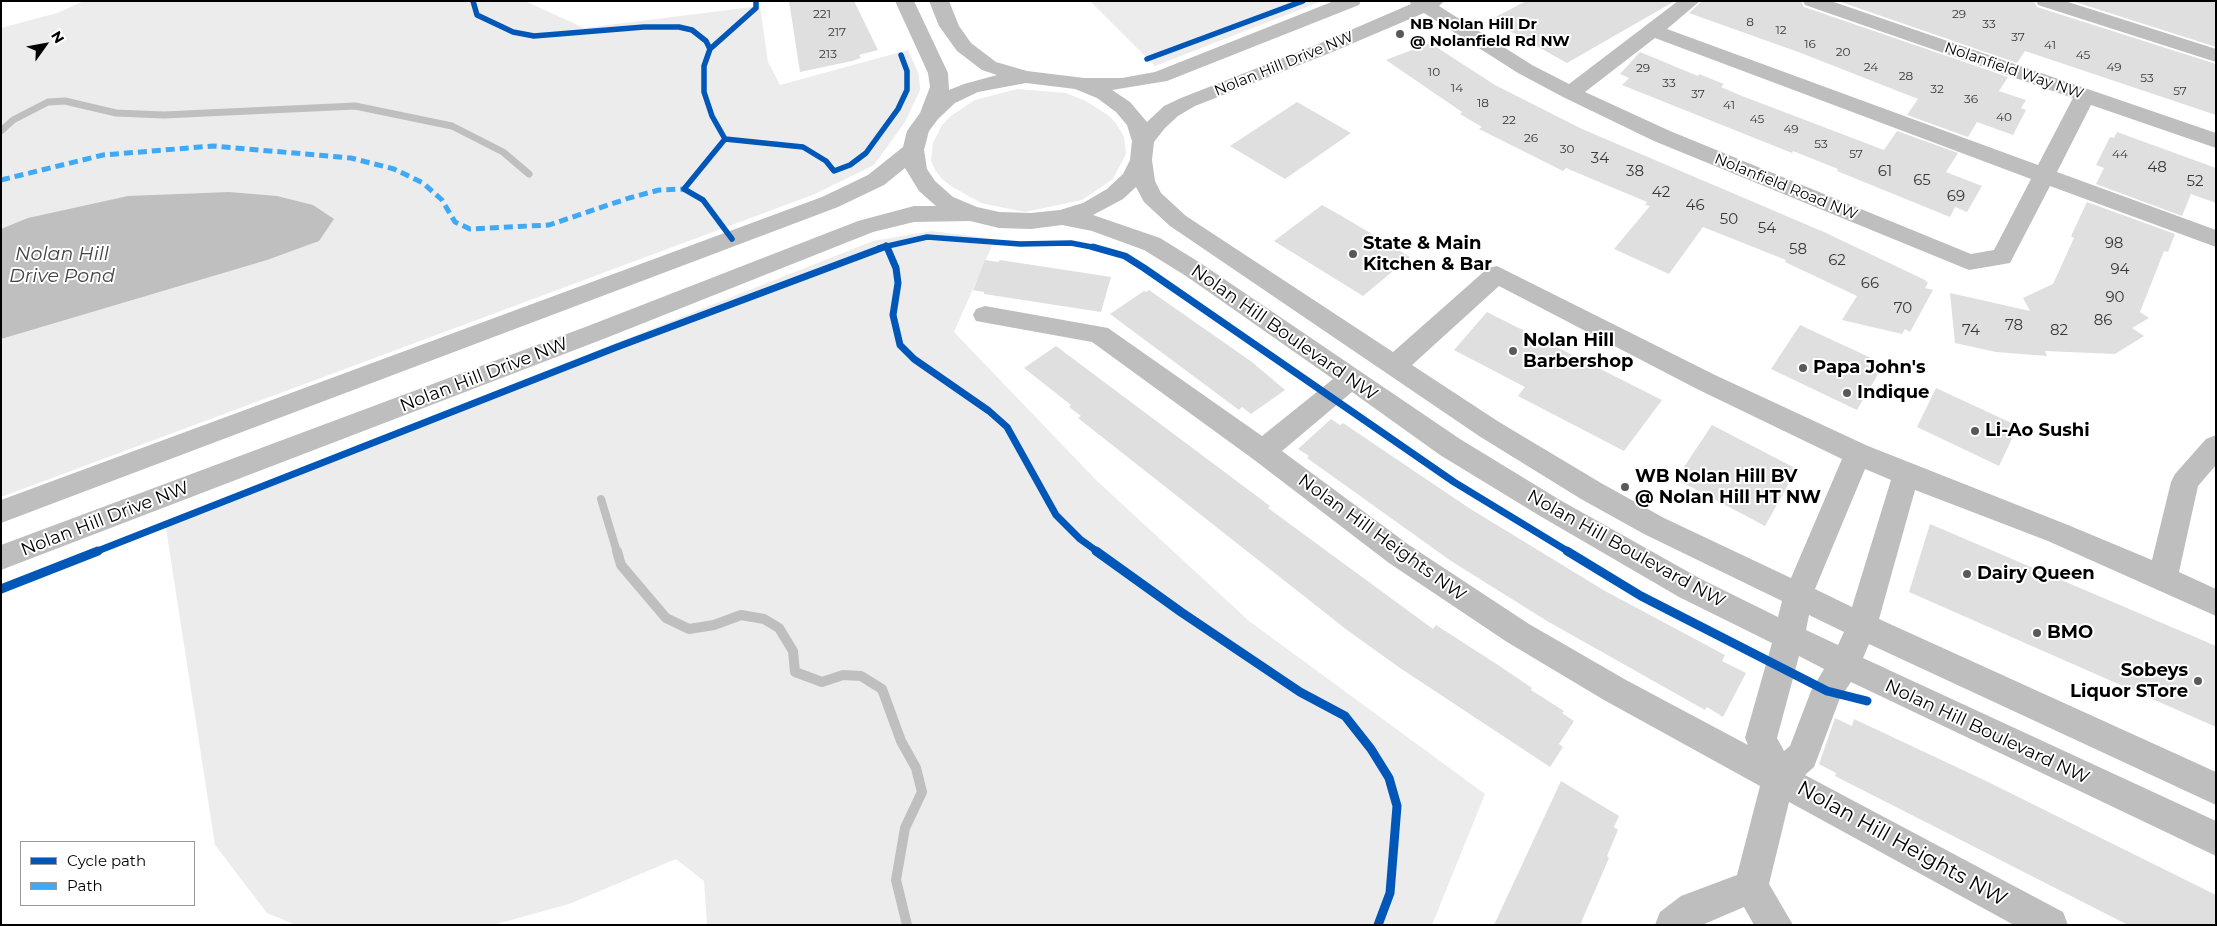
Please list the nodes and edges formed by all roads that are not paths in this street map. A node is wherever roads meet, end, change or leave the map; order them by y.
1 (904, 1) edge
2 (939, 1) edge
3 (1352, 1) edge
4 (1690, 1) edge
5 (1812, 1) edge
6 (2045, 1) edge
7 (1426, 3) edge
8 (1652, 30) junction
9 (2216, 56) edge
10 (1026, 78) junction
11 (1081, 84) junction
12 (1570, 93) junction
13 (2085, 95) junction
14 (930, 114) junction
15 (2216, 141) edge
16 (913, 150) junction
17 (1142, 150) junction
18 (2044, 175) junction
19 (970, 213) junction
20 (1062, 217) junction
21 (2216, 239) edge
22 (985, 315) dead end
23 (1394, 366) junction
24 (1350, 379) junction
25 (2216, 446) edge
26 (1263, 451) junction
27 (1858, 454) junction
28 (1906, 474) junction
29 (1, 512) edge
30 (1, 558) edge
31 (2164, 578) junction
32 (1798, 595) junction
33 (2216, 603) edge
34 (1862, 626) junction
35 (1789, 638) junction
36 (1845, 664) junction
37 (1779, 777) junction
38 (2216, 789) edge
39 (2216, 839) edge
40 (1750, 888) junction
41 (1673, 925) edge
42 (1775, 925) edge
43 (2050, 925) edge

1 - 14 street
2 - 10 street
3 - 11 street, Nolan Hill Drive NW
4 - 8 street
5 - 13 street, Nolanfield Way NW
6 - 9 street
7 - 12 street, Nolanfield Road NW
7 - 17 street, Nolan Hill Drive NW
8 - 12 street
8 - 18 street
10 - 11 street
10 - 14 street
11 - 17 street, Nolan Hill Boulevard NW
12 - 18 street, Nolanfield Road NW
13 - 15 street, Nolanfield Way NW
13 - 18 street, Nolanfield Road NW
14 - 16 street
16 - 19 street
16 - 29 street
17 - 20 street, Nolan Hill Drive NW
17 - 23 street, Nolan Hill Boulevard NW
18 - 21 street
19 - 20 street
19 - 30 street, Nolan Hill Drive NW
20 - 24 street, Nolan Hill Boulevard NW
22 - 26 street, Nolan Hill Heights NW
23 - 27 street
23 - 32 street, Nolan Hill Boulevard NW
24 - 26 street
24 - 35 street, Nolan Hill Boulevard NW
25 - 31 street
26 - 37 street, Nolan Hill Heights NW
27 - 28 street
27 - 32 street, Nolan Hill Heights NW
28 - 31 street
28 - 34 street, Nolan Hill Heights NW
31 - 33 street
32 - 34 street, Nolan Hill Boulevard NW
32 - 35 street, Nolan Hill Heights NW
34 - 36 street, Nolan Hill Heights NW
34 - 38 street, Nolan Hill Boulevard NW
35 - 36 street, Nolan Hill Boulevard NW
35 - 37 street, Nolan Hill Heights NW
36 - 37 street, Nolan Hill Heights NW
36 - 39 street, Nolan Hill Boulevard NW
37 - 40 street
37 - 43 street, Nolan Hill Heights NW
40 - 41 street
40 - 42 street

